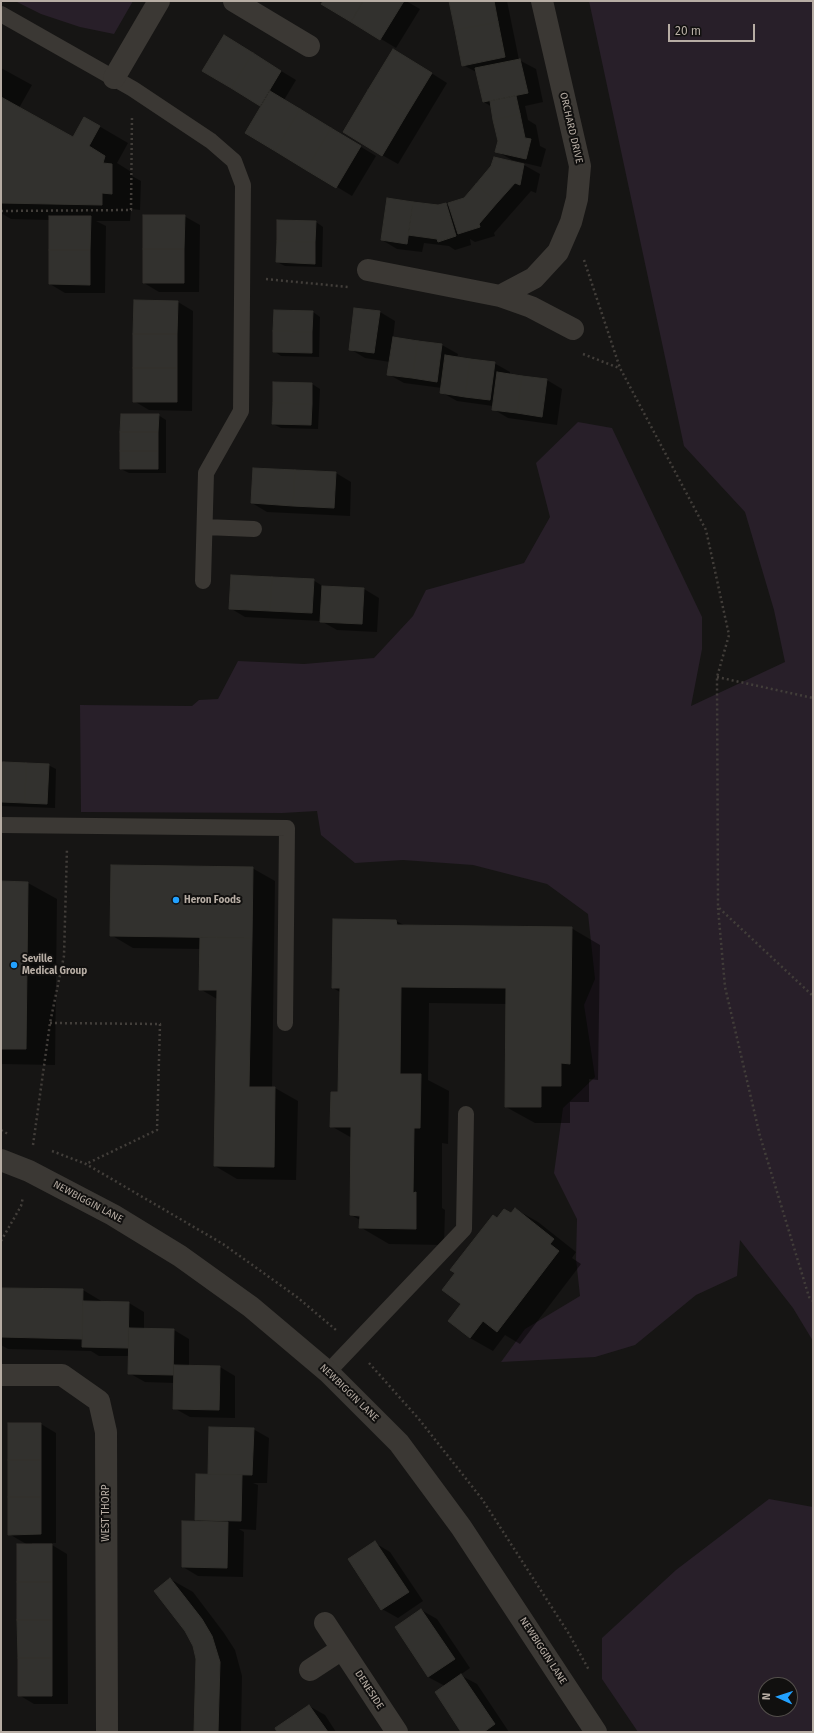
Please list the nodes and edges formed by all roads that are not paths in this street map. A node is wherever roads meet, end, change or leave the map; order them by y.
1 (160, 1) edge
2 (234, 1) edge
3 (542, 1) edge
4 (1, 14) edge
5 (309, 46) dead end
6 (114, 78) junction
7 (368, 270) dead end
8 (500, 296) junction
9 (573, 329) dead end
10 (205, 527) junction
11 (254, 529) dead end
12 (203, 581) dead end
13 (1, 825) edge
14 (285, 1023) dead end
15 (466, 1114) dead end
16 (1, 1160) edge
17 (328, 1372) junction
18 (1, 1375) edge
19 (325, 1623) dead end
20 (342, 1649) junction
21 (310, 1670) dead end
22 (107, 1732) edge
23 (397, 1732) edge
24 (596, 1732) edge

1 - 6 street
2 - 5 street
3 - 8 street, ORCHARD DRIVE
4 - 6 lane
6 - 10 lane
7 - 8 street
8 - 9 street
10 - 11 lane
10 - 12 lane
13 - 14 lane
15 - 17 lane
16 - 17 street, NEWBIGGIN LANE
17 - 24 street, NEWBIGGIN LANE
18 - 22 street, WEST THORP
19 - 20 street, DENESIDE
20 - 21 street
20 - 23 street, DENESIDE

